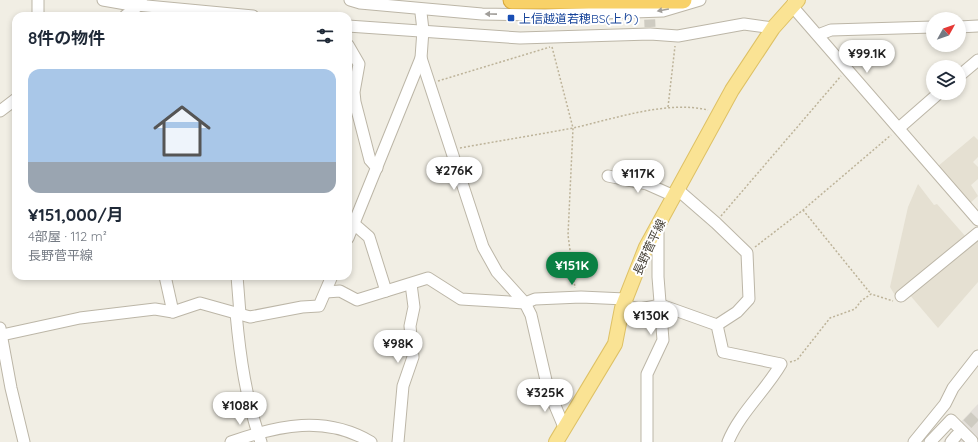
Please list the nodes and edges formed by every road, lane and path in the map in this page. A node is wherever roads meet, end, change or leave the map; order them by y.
1 (38, 0) edge
2 (103, 0) edge
3 (350, 0) edge
4 (512, 0) edge
5 (683, 0) edge
6 (700, 0) edge
7 (794, 2) edge
8 (141, 7) edge
9 (38, 12) edge
10 (132, 12) edge
11 (203, 12) edge
12 (421, 13) dead end
13 (352, 26) edge
14 (978, 26) edge
15 (926, 27) edge
16 (966, 27) edge
17 (773, 28) junction
18 (423, 30) junction
19 (818, 35) junction
20 (676, 36) junction
21 (551, 42) junction
22 (352, 52) edge
23 (421, 58) junction
24 (978, 60) edge
25 (847, 69) junction
26 (966, 70) edge
27 (431, 83) junction
28 (352, 99) edge
29 (931, 100) edge
30 (12, 102) edge
31 (352, 105) edge
32 (668, 107) junction
33 (0, 111) edge
34 (718, 115) junction
35 (573, 128) junction
36 (898, 128) junction
37 (452, 150) junction
38 (377, 168) junction
39 (608, 176) dead end
40 (676, 193) junction
41 (803, 210) junction
42 (978, 220) edge
43 (716, 223) junction
44 (354, 224) junction
45 (658, 226) junction
46 (352, 229) edge
47 (978, 233) edge
48 (747, 253) junction
49 (165, 280) edge
50 (237, 280) edge
51 (330, 280) edge
52 (411, 284) junction
53 (386, 291) junction
54 (326, 292) junction
55 (871, 294) junction
56 (901, 296) joint
57 (577, 297) junction
58 (624, 302) junction
59 (525, 303) junction
60 (661, 305) junction
61 (173, 312) junction
62 (238, 313) junction
63 (717, 325) junction
64 (1, 331) edge
65 (978, 356) edge
66 (781, 364) junction
67 (564, 427) junction
68 (259, 437) edge
69 (972, 441) dead end
70 (24, 442) edge
71 (231, 442) edge
72 (371, 442) edge
73 (398, 442) edge
74 (556, 442) edge
75 (647, 442) edge
76 (728, 442) edge
77 (914, 442) edge
78 (930, 442) edge

1 - 9 street
2 - 8 street
6 -> 3 street
4 - 5 highway
7 - 17 main road, 長野菅平線
7 - 19 street
8 - 10 street
8 - 11 street
12 - 18 street
13 - 18 street
14 - 16 street
15 - 19 street
17 - 20 street
17 - 34 main road, 長野菅平線
18 - 21 street
18 - 23 street
19 - 25 street
20 - 21 street
20 - 32 path
21 - 27 path
21 - 35 path
22 - 28 street
23 - 27 street
23 - 38 street
24 - 26 street
25 - 36 street
25 - 43 path
27 - 37 street
29 - 36 street
30 - 33 street
31 - 38 street
32 - 34 path
32 - 35 path
34 - 40 main road, 長野菅平線
35 - 37 path
35 - 57 path
36 - 41 path
36 - 42 street
37 - 59 street
38 - 44 street
39 - 40 street
40 - 43 street
40 - 45 main road, 長野菅平線
41 - 48 path
41 - 55 path
43 - 48 street
44 - 46 street
44 - 53 street
45 - 58 main road, 長野菅平線
45 - 60 street
47 - 56 street
48 - 63 street
49 - 61 street
50 - 62 street
51 - 54 street
52 - 53 street
52 - 59 street
52 - 73 street
53 - 54 street
54 - 62 street
55 - 56 path
55 - 66 path
57 - 58 street
57 - 59 street
58 - 60 street
58 - 67 main road, 長野菅平線
59 - 67 street
60 - 63 street
60 - 75 street
61 - 62 street
61 - 64 street
62 - 68 street
63 - 66 street
64 - 70 street
65 - 77 street
66 - 76 street
67 - 74 main road, 長野菅平線
68 - 71 street
68 - 72 street
69 - 78 street

